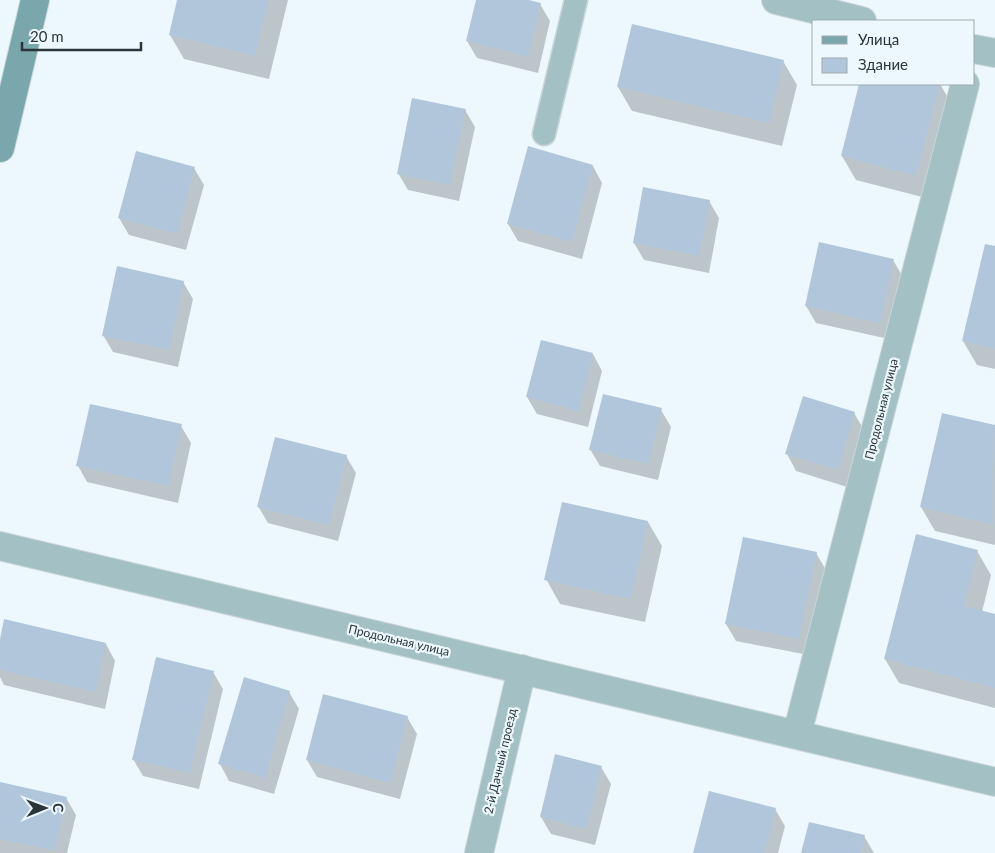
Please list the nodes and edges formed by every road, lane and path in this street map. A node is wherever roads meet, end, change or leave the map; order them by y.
1 (35, 0) edge
2 (576, 0) edge
3 (776, 0) edge
4 (858, 20) edge
5 (975, 50) edge
6 (995, 53) edge
7 (965, 85) edge
8 (544, 134) dead end
9 (0, 148) edge
10 (0, 546) edge
11 (522, 669) junction
12 (798, 734) junction
13 (995, 782) edge
14 (479, 853) edge

1 - 9 main road
2 - 8 lane
3 - 4 street
5 - 6 street
7 - 12 street, Продольная улица
10 - 11 street, Продольная улица
11 - 12 street, Продольная улица
11 - 14 street, 2-й Дачный проезд
12 - 13 street, Продольная улица

